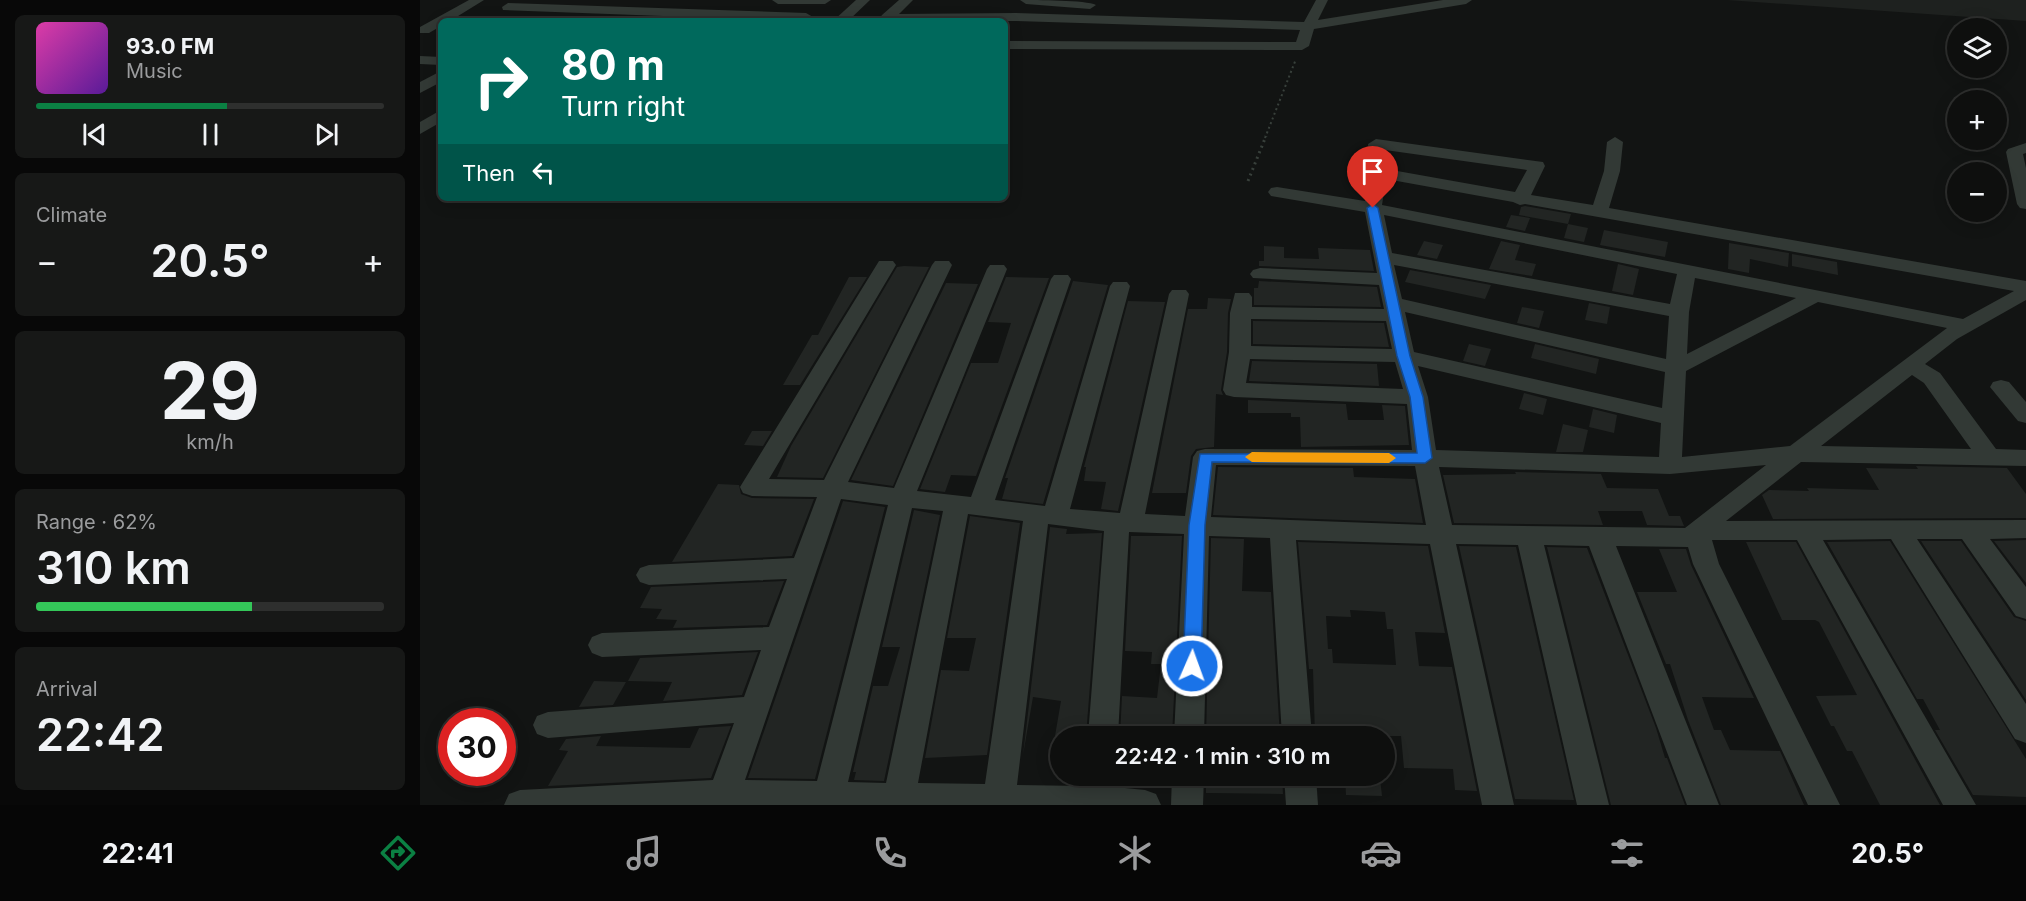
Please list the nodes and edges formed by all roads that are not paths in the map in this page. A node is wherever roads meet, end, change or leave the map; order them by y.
1 (478, 0) edge
2 (640, 0) edge
3 (761, 0) edge
4 (825, 0) edge
5 (864, 0) edge
6 (907, 0) edge
7 (1026, 0) edge
8 (1030, 0) edge
9 (1466, 0) edge
10 (1100, 5) dead end
11 (1155, 6) dead end
12 (508, 7) dead end
13 (1314, 7) edge
14 (624, 11) junction
15 (1016, 17) junction
16 (444, 18) edge
17 (616, 18) edge
18 (805, 18) edge
19 (843, 18) edge
20 (438, 21) edge
21 (1148, 21) junction
22 (1308, 26) junction
23 (422, 30) edge
24 (438, 31) edge
25 (1008, 45) edge
26 (422, 61) edge
27 (438, 61) edge
28 (438, 77) edge
29 (420, 89) edge
30 (438, 117) edge
31 (420, 129) edge
32 (1615, 142) dead end
33 (2026, 148) edge
34 (1378, 173) junction
35 (1277, 192) dead end
36 (1520, 200) junction
37 (2026, 204) edge
38 (1373, 208) junction
39 (1599, 213) junction
40 (1383, 256) junction
41 (886, 265) dead end
42 (942, 265) dead end
43 (997, 268) dead end
44 (1687, 271) junction
45 (1260, 274) dead end
46 (1061, 279) dead end
47 (1388, 279) junction
48 (1120, 286) dead end
49 (2026, 289) edge
50 (1179, 294) dead end
51 (1815, 296) junction
52 (1394, 309) junction
53 (1679, 312) junction
54 (1968, 326) junction
55 (1240, 352) junction
56 (1404, 356) junction
57 (1911, 365) junction
58 (1676, 368) junction
59 (2001, 387) dead end
60 (1416, 397) junction
61 (2026, 416) edge
62 (1673, 418) junction
63 (1792, 454) junction
64 (1425, 458) junction
65 (1990, 458) junction
66 (2026, 458) edge
67 (1670, 466) junction
68 (832, 489) junction
69 (902, 498) junction
70 (968, 506) junction
71 (1046, 515) junction
72 (1124, 522) junction
73 (1197, 525) junction
74 (1969, 529) junction
75 (2026, 529) edge
76 (1282, 530) junction
77 (1898, 530) junction
78 (1805, 531) junction
79 (1442, 535) junction
80 (1697, 535) junction
81 (1530, 536) junction
82 (1599, 537) junction
83 (804, 568) junction
84 (649, 575) dead end
85 (2026, 608) edge
86 (779, 639) junction
87 (602, 645) dead end
88 (754, 709) junction
89 (2023, 720) edge
90 (548, 725) dead end
91 (1104, 726) edge
92 (1190, 726) edge
93 (1296, 726) edge
94 (1188, 786) edge
95 (1301, 786) edge
96 (1099, 788) edge
97 (829, 796) junction
98 (899, 797) junction
99 (999, 799) junction
100 (722, 800) edge
101 (520, 805) edge
102 (1145, 805) edge
103 (1187, 805) edge
104 (1302, 805) edge
105 (1498, 805) edge
106 (1593, 805) edge
107 (1703, 805) edge
108 (1824, 805) edge
109 (1960, 805) edge

1 - 16 street
2 - 14 street
3 - 4 street
5 - 19 street
6 - 15 street
7 - 8 street
8 - 10 street
8 - 15 street
9 - 22 street
11 - 21 street
12 - 14 street
13 - 22 street
14 - 17 street
14 - 18 street
15 - 21 street
20 - 23 street
21 - 22 street
22 - 25 street
23 - 24 street
26 - 27 street
28 - 29 street
30 - 31 street
32 - 39 street
33 - 37 street
34 - 36 street
34 - 36 street
34 - 38 street
35 - 38 street
36 - 39 street
38 - 40 street
38 - 44 street
39 - 49 street
40 - 47 street
40 - 53 street
41 - 68 street
42 - 68 street
43 - 69 street
44 - 51 street
44 - 53 street
45 - 47 street
46 - 70 street
47 - 52 street
48 - 71 street
49 - 54 street
50 - 72 street
51 - 54 street
51 - 58 street
52 - 55 street
52 - 56 street
52 - 58 street
53 - 58 street
54 - 57 street
55 - 56 street
55 - 60 street
56 - 60 street
56 - 62 street
57 - 63 street
57 - 65 street
58 - 62 street
59 - 61 street
60 - 64 street
62 - 67 street
63 - 65 street
63 - 67 street
63 - 80 street
64 - 67 street
64 - 73 street
64 - 79 street
65 - 66 street
68 - 69 street
68 - 83 street
69 - 70 street
69 - 97 street
70 - 71 street
70 - 98 street
71 - 72 street
71 - 99 street
72 - 73 street
72 - 91 street
73 - 76 street
73 - 92 street
74 - 75 street
74 - 77 street
74 - 85 street
76 - 79 street
76 - 93 street
77 - 78 street
77 - 89 street
78 - 80 street
78 - 109 street
79 - 81 street
79 - 105 street
80 - 82 street
80 - 108 street
81 - 82 street
81 - 106 street
82 - 107 street
83 - 84 street
83 - 86 street
86 - 87 street
86 - 88 street
88 - 90 street
88 - 100 street
94 - 103 street
95 - 104 street
96 - 99 street
96 - 102 street
97 - 98 street
97 - 100 street
98 - 99 street
100 - 101 street

